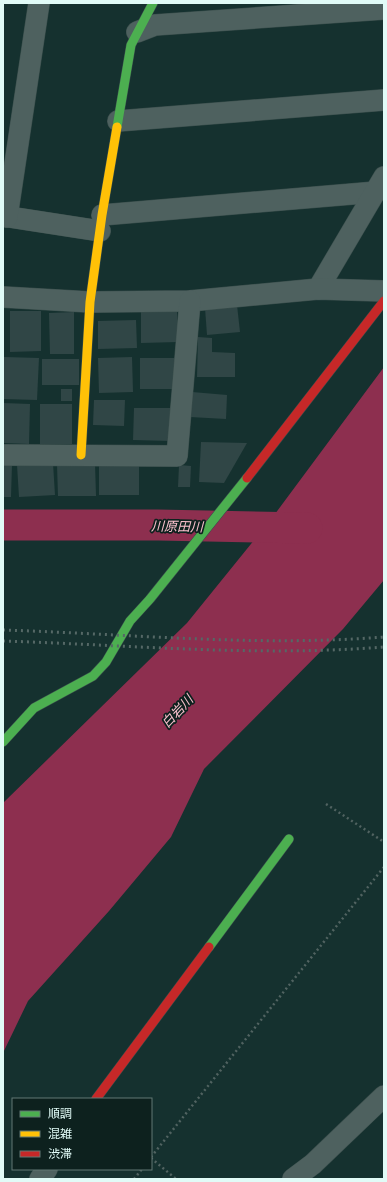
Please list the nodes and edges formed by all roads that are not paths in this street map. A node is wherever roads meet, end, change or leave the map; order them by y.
1 (39, 3) edge
2 (153, 3) edge
3 (384, 8) edge
4 (137, 32) junction
5 (384, 100) edge
6 (118, 121) junction
7 (380, 185) edge
8 (5, 216) edge
9 (101, 223) junction
10 (318, 289) junction
11 (384, 291) edge
12 (3, 297) edge
13 (190, 301) junction
14 (384, 301) edge
15 (90, 302) junction
16 (3, 455) edge
17 (81, 455) junction
18 (3, 742) edge
19 (289, 839) dead end
20 (384, 1096) edge
21 (97, 1098) edge
22 (46, 1170) edge
23 (40, 1179) edge
24 (293, 1179) edge

1 - 8 street
2 - 4 street
3 - 4 street
4 - 6 street
5 - 6 street
6 - 9 street
7 - 9 street
7 - 10 street
8 - 9 street
9 - 15 street
10 - 11 street
10 - 13 street
12 - 15 street
13 - 15 street
13 - 17 street
14 - 18 street
15 - 17 street
16 - 17 street
19 - 21 street
20 - 24 street
22 - 23 street

